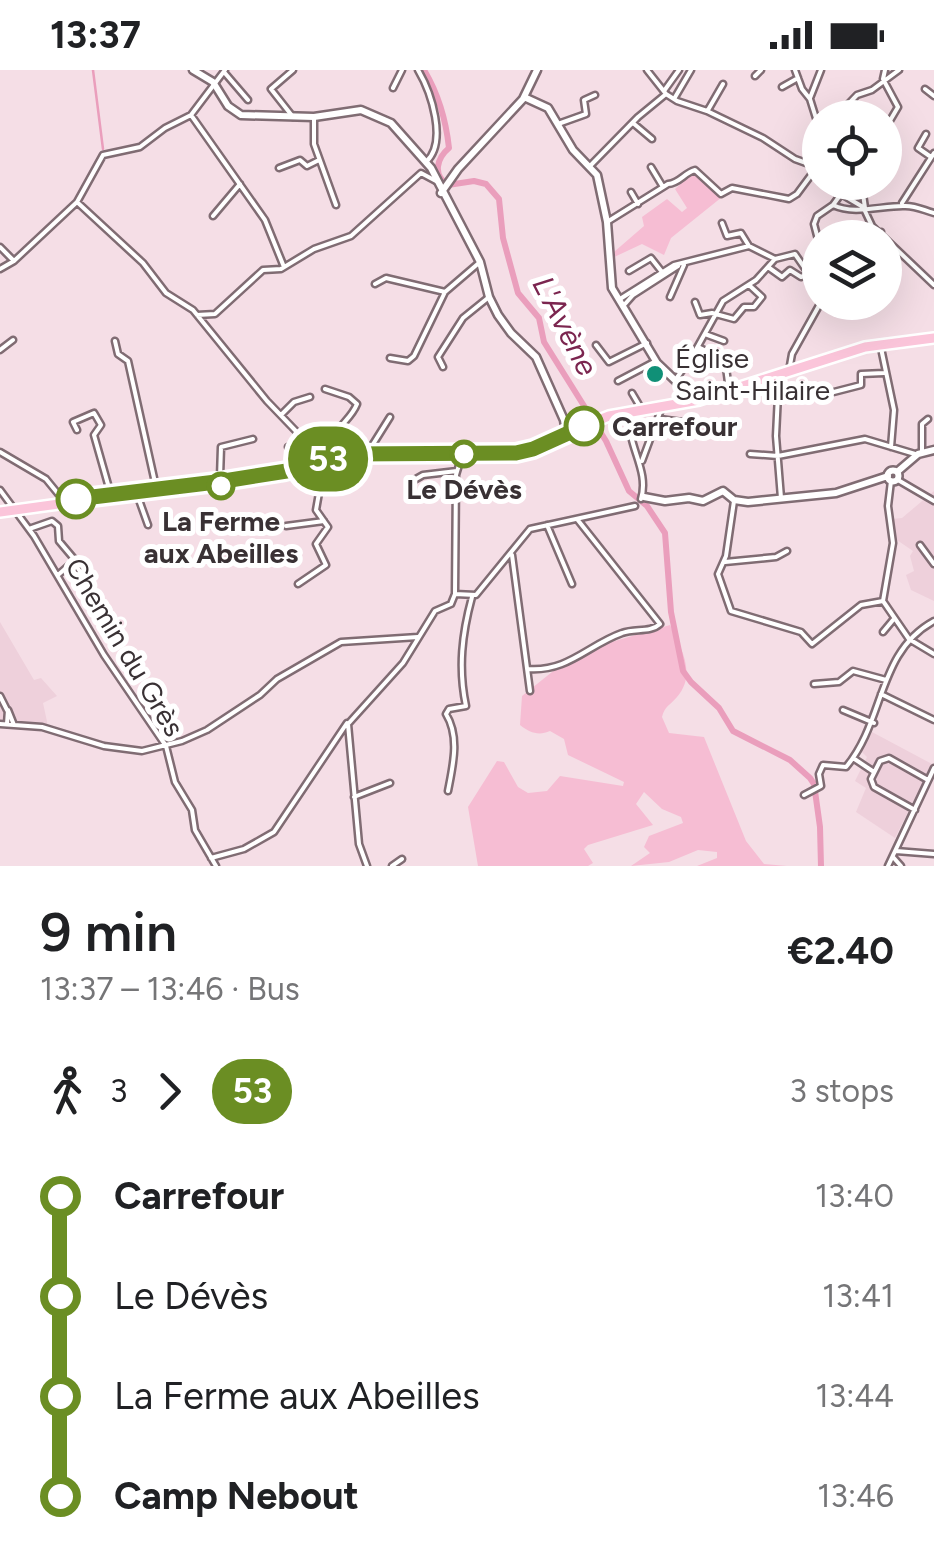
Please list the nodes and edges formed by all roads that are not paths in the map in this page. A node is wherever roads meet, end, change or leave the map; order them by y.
1 (192, 70) edge
2 (293, 70) edge
3 (402, 70) edge
4 (418, 70) edge
5 (537, 70) edge
6 (647, 70) edge
7 (679, 70) edge
8 (690, 70) edge
9 (761, 70) edge
10 (795, 70) edge
11 (821, 70) edge
12 (885, 70) edge
13 (900, 70) edge
14 (225, 71) edge
15 (756, 76) dead end
16 (798, 78) junction
17 (884, 82) junction
18 (215, 84) junction
19 (723, 84) dead end
20 (782, 87) dead end
21 (393, 88) dead end
22 (925, 89) dead end
23 (665, 93) junction
24 (595, 95) dead end
25 (934, 96) edge
26 (524, 97) junction
27 (674, 99) junction
28 (810, 99) joint
29 (248, 100) dead end
30 (852, 100) edge
31 (894, 100) edge
32 (707, 112) junction
33 (191, 115) junction
34 (293, 117) junction
35 (314, 117) junction
36 (633, 123) junction
37 (558, 124) junction
38 (926, 134) dead end
39 (652, 138) dead end
40 (933, 155) edge
41 (319, 160) junction
42 (426, 162) junction
43 (802, 162) edge
44 (588, 166) junction
45 (652, 167) dead end
46 (279, 168) dead end
47 (240, 184) junction
48 (442, 185) junction
49 (664, 186) junction
50 (802, 188) edge
51 (631, 192) dead end
52 (863, 200) edge
53 (78, 202) junction
54 (638, 204) junction
55 (336, 205) dead end
56 (833, 205) junction
57 (900, 206) junction
58 (864, 208) junction
59 (934, 213) edge
60 (213, 216) dead end
61 (815, 220) edge
62 (869, 220) edge
63 (608, 222) junction
64 (722, 223) dead end
65 (749, 246) junction
66 (0, 247) edge
67 (902, 253) edge
68 (775, 259) junction
69 (14, 261) junction
70 (480, 262) junction
71 (684, 263) junction
72 (802, 263) edge
73 (284, 267) junction
74 (768, 267) junction
75 (0, 269) edge
76 (629, 271) dead end
77 (662, 272) junction
78 (802, 276) edge
79 (659, 279) junction
80 (375, 284) dead end
81 (749, 285) junction
82 (934, 285) edge
83 (660, 286) dead end
84 (445, 292) junction
85 (489, 297) junction
86 (670, 297) dead end
87 (695, 302) dead end
88 (620, 304) junction
89 (714, 313) junction
90 (196, 315) junction
91 (810, 320) edge
92 (700, 328) dead end
93 (704, 335) junction
94 (934, 338) edge
95 (14, 340) dead end
96 (115, 341) dead end
97 (724, 341) dead end
98 (647, 343) junction
99 (596, 344) dead end
100 (880, 344) junction
101 (698, 347) junction
102 (0, 350) edge
103 (718, 356) junction
104 (390, 358) dead end
105 (656, 361) junction
106 (694, 365) dead end
107 (443, 367) dead end
108 (784, 372) junction
109 (884, 373) junction
110 (676, 379) junction
111 (618, 381) dead end
112 (325, 389) dead end
113 (729, 390) junction
114 (632, 393) dead end
115 (826, 394) dead end
116 (310, 397) dead end
117 (687, 403) junction
118 (662, 407) junction
119 (635, 413) junction
120 (281, 414) junction
121 (390, 417) dead end
122 (660, 419) junction
123 (928, 419) dead end
124 (690, 424) dead end
125 (77, 430) dead end
126 (570, 432) junction
127 (254, 439) dead end
128 (288, 447) dead end
129 (314, 449) junction
130 (892, 449) junction
131 (934, 450) edge
132 (370, 451) junction
133 (0, 452) edge
134 (334, 453) junction
135 (462, 454) junction
136 (750, 454) dead end
137 (920, 454) junction
138 (778, 456) junction
139 (642, 461) junction
140 (457, 471) junction
141 (894, 477) junction
142 (221, 481) junction
143 (409, 484) dead end
144 (0, 490) edge
145 (157, 490) junction
146 (136, 492) junction
147 (111, 495) junction
148 (642, 498) joint
149 (781, 498) junction
150 (734, 500) junction
151 (64, 501) junction
152 (934, 502) edge
153 (635, 506) dead end
154 (14, 508) junction
155 (0, 512) edge
156 (578, 519) junction
157 (324, 521) junction
158 (148, 525) dead end
159 (286, 526) dead end
160 (547, 526) junction
161 (29, 529) junction
162 (920, 546) dead end
163 (787, 551) dead end
164 (512, 555) junction
165 (74, 562) junction
166 (724, 562) junction
167 (934, 564) edge
168 (58, 576) junction
169 (298, 584) dead end
170 (572, 584) dead end
171 (89, 585) dead end
172 (455, 594) junction
173 (472, 597) junction
174 (883, 601) junction
175 (893, 620) junction
176 (934, 621) edge
177 (883, 632) dead end
178 (418, 636) junction
179 (908, 639) junction
180 (934, 654) edge
181 (528, 669) junction
182 (886, 680) junction
183 (814, 684) dead end
184 (530, 691) dead end
185 (881, 694) junction
186 (0, 696) edge
187 (844, 710) dead end
188 (350, 720) junction
189 (934, 720) edge
190 (874, 723) junction
191 (0, 724) edge
192 (10, 724) junction
193 (166, 746) junction
194 (853, 758) junction
195 (934, 768) edge
196 (874, 772) junction
197 (928, 780) junction
198 (390, 783) dead end
199 (448, 791) dead end
200 (806, 794) dead end
201 (354, 797) junction
202 (915, 810) junction
203 (895, 854) junction
204 (934, 854) edge
205 (211, 858) junction
206 (402, 859) dead end
207 (216, 866) edge
208 (367, 866) edge
209 (392, 866) edge
210 (888, 866) edge
211 (901, 866) edge

1 - 18 street
2 - 34 street
3 - 21 street
4 - 42 street
5 - 26 street
6 - 23 street
7 - 23 street
8 - 27 street
9 - 15 street
10 - 16 street
11 - 28 street
12 - 17 street
13 - 17 street
14 - 18 street
14 - 29 street
16 - 20 street
16 - 28 street
17 - 30 street
17 - 31 street
18 - 33 street
18 - 34 street
19 - 32 street
22 - 25 street
23 - 27 street
23 - 36 street
24 - 37 street
26 - 37 street
26 - 48 street
27 - 32 street
32 - 43 street
33 - 47 street
33 - 53 street
34 - 35 street
35 - 41 street
35 - 42 street
36 - 39 street
36 - 44 street
37 - 44 street
38 - 40 street
40 - 57 street
41 - 46 street
41 - 55 street
42 - 48 street
44 - 63 street
45 - 49 street
47 - 60 street
47 - 73 street
48 - 70 street
48 - 73 street
49 - 50 street
49 - 54 street
51 - 54 street
52 - 58 street
53 - 69 street
53 - 90 street
54 - 63 street
56 - 58 street
56 - 58 street
56 - 61 street
57 - 58 street
57 - 59 street
58 - 62 street
63 - 88 street
64 - 65 street
65 - 68 street
65 - 71 street
66 - 69 street
67 - 82 street
68 - 72 street
68 - 74 street
69 - 75 street
70 - 84 street
70 - 85 street
71 - 77 street
71 - 79 street
71 - 86 street
73 - 90 street
74 - 78 street
74 - 81 street
76 - 77 street
77 - 88 street
79 - 83 street
79 - 88 street
80 - 84 street
81 - 89 street
81 - 89 street
84 - 104 street
85 - 107 street
85 - 126 street
87 - 89 street
88 - 98 street
89 - 93 street
90 - 120 street
91 - 108 street
92 - 93 street
93 - 97 street
93 - 101 street
94 - 100 main road
95 - 102 street
96 - 145 street
98 - 99 street
98 - 105 street
100 - 108 main road
100 - 109 street
101 - 103 street
101 - 110 street
103 - 106 street
103 - 113 street
105 - 110 street
105 - 111 street
108 - 113 main road
108 - 138 street
109 - 115 street
109 - 130 street
110 - 117 street
112 - 134 street
113 - 117 main road
114 - 119 street
116 - 120 street
117 - 118 main road
118 - 119 main road
118 - 122 street
119 - 126 main road
119 - 139 street
120 - 129 street
121 - 132 street
122 - 124 street
122 - 139 street
123 - 137 street
125 - 147 street
126 - 135 main road
127 - 142 street
128 - 129 street
129 - 134 street
130 - 137 street
130 - 138 street
131 - 137 street
132 - 134 street
132 - 135 main road
132 - 142 main road
133 - 151 street
135 - 140 street
136 - 138 street
137 - 141 street
138 - 149 street
139 - 148 street
140 - 143 street
140 - 172 street
141 - 149 street
141 - 152 street
141 - 174 street
142 - 145 main road
142 - 157 street
144 - 154 street, Chemin du Grès
145 - 146 main road
146 - 147 main road
146 - 158 street
147 - 151 main road
148 - 150 street
149 - 150 street
150 - 166 street
151 - 154 main road
153 - 156 street
154 - 155 main road
154 - 161 street, Chemin du Grès
156 - 160 street
156 - 181 street
157 - 159 street
157 - 169 street
160 - 164 street
160 - 170 street
161 - 165 street
161 - 168 street, Chemin du Grès
162 - 167 street
163 - 166 street
164 - 173 street
164 - 181 street
165 - 168 street
165 - 171 street
166 - 174 street
168 - 193 street, Chemin du Grès
172 - 173 street
172 - 178 street
173 - 199 street
174 - 175 street
175 - 177 street
175 - 179 street
176 - 179 street
178 - 188 street
178 - 193 street
179 - 180 street
179 - 182 street
181 - 184 street
182 - 183 street
182 - 185 street
185 - 189 street
185 - 190 street
186 - 192 street
187 - 190 street
188 - 201 street
188 - 205 street
190 - 194 street
191 - 192 street
192 - 193 street
193 - 205 street, Chemin du Grès
194 - 196 street
194 - 200 street
195 - 197 street
196 - 197 street
196 - 202 street
197 - 202 street
198 - 201 street
201 - 208 street
202 - 203 street
203 - 204 street
203 - 210 street
203 - 211 street
205 - 207 street, Chemin du Grès
206 - 209 street

